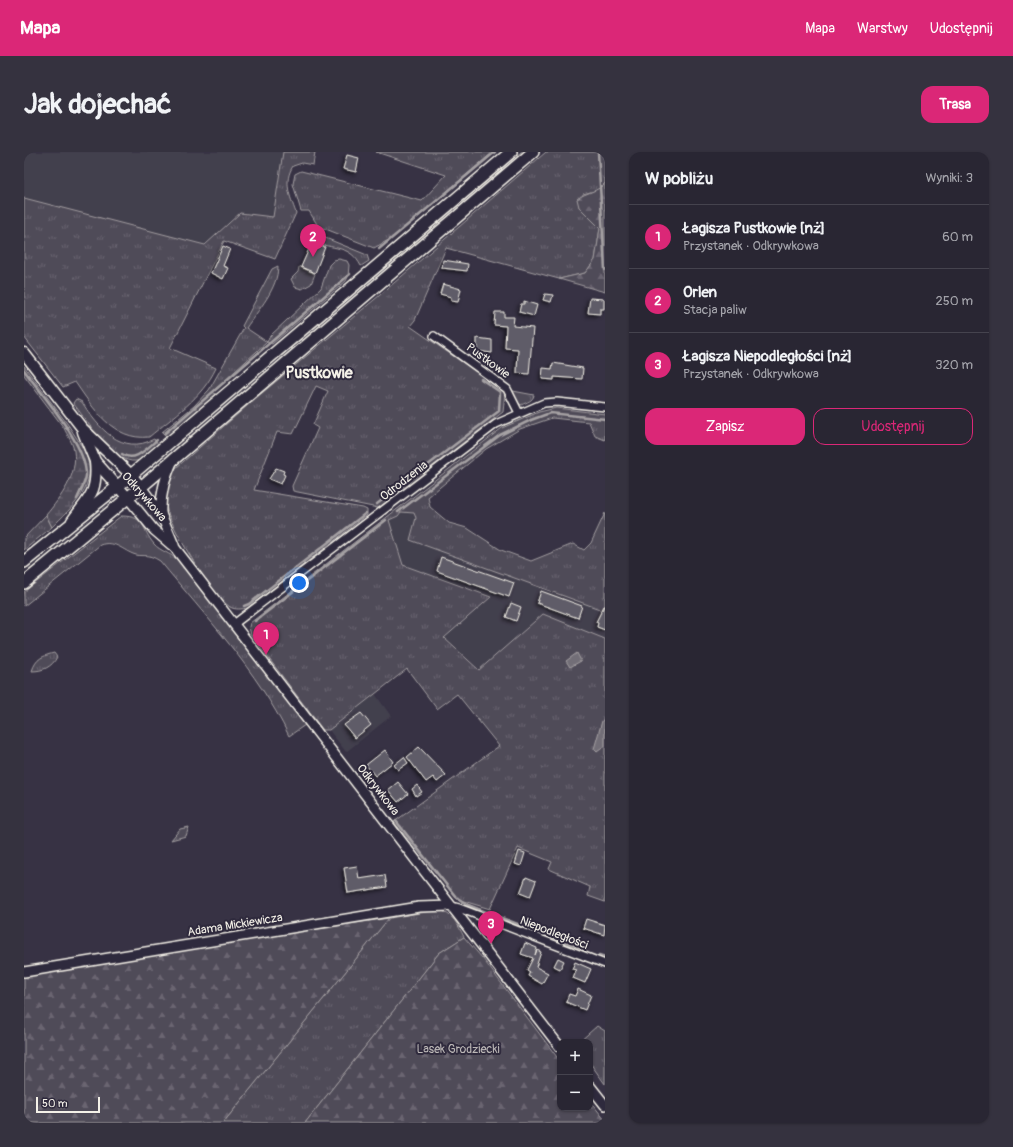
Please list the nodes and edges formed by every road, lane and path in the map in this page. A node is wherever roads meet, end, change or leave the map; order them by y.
1 (511, 152) edge
2 (534, 152) edge
3 (434, 336) dead end
4 (24, 353) edge
5 (605, 407) edge
6 (519, 413) junction
7 (82, 428) junction
8 (173, 459) junction
9 (95, 461) junction
10 (131, 475) junction
11 (118, 487) junction
12 (141, 487) junction
13 (128, 498) junction
14 (161, 514) junction
15 (68, 527) junction
16 (175, 548) junction
17 (24, 562) edge
18 (24, 583) edge
19 (234, 624) junction
20 (451, 906) junction
21 (605, 964) edge
22 (24, 972) edge
23 (557, 1043) edge
24 (593, 1090) edge
25 (605, 1105) edge

1 - 10 main road
2 - 8 main road
3 - 6 street, Pustkowie
4 - 7 main road, Odkrywkowa
5 - 6 street, Odrodzenia
6 - 19 street, Odrodzenia
7 - 9 main road, Odkrywkowa
7 - 10 main road, Odkrywkowa
8 - 12 main road
8 - 14 street, Odkrywkowa
9 - 11 main road, Odkrywkowa
9 - 15 main road, Odkrywkowa
10 - 11 main road
10 - 12 main road, Odkrywkowa
11 - 13 main road, Odkrywkowa
11 - 15 main road
12 - 13 main road
12 - 14 street, Odkrywkowa
13 - 16 street, Odkrywkowa
13 - 18 main road
14 - 16 street, Odkrywkowa
15 - 17 main road
16 - 19 street, Odkrywkowa
19 - 20 street, Odkrywkowa
20 - 21 street, Niepodległości
20 - 22 street, Adama Mickiewicza
20 - 23 street, Odkrywkowa
24 - 25 street

